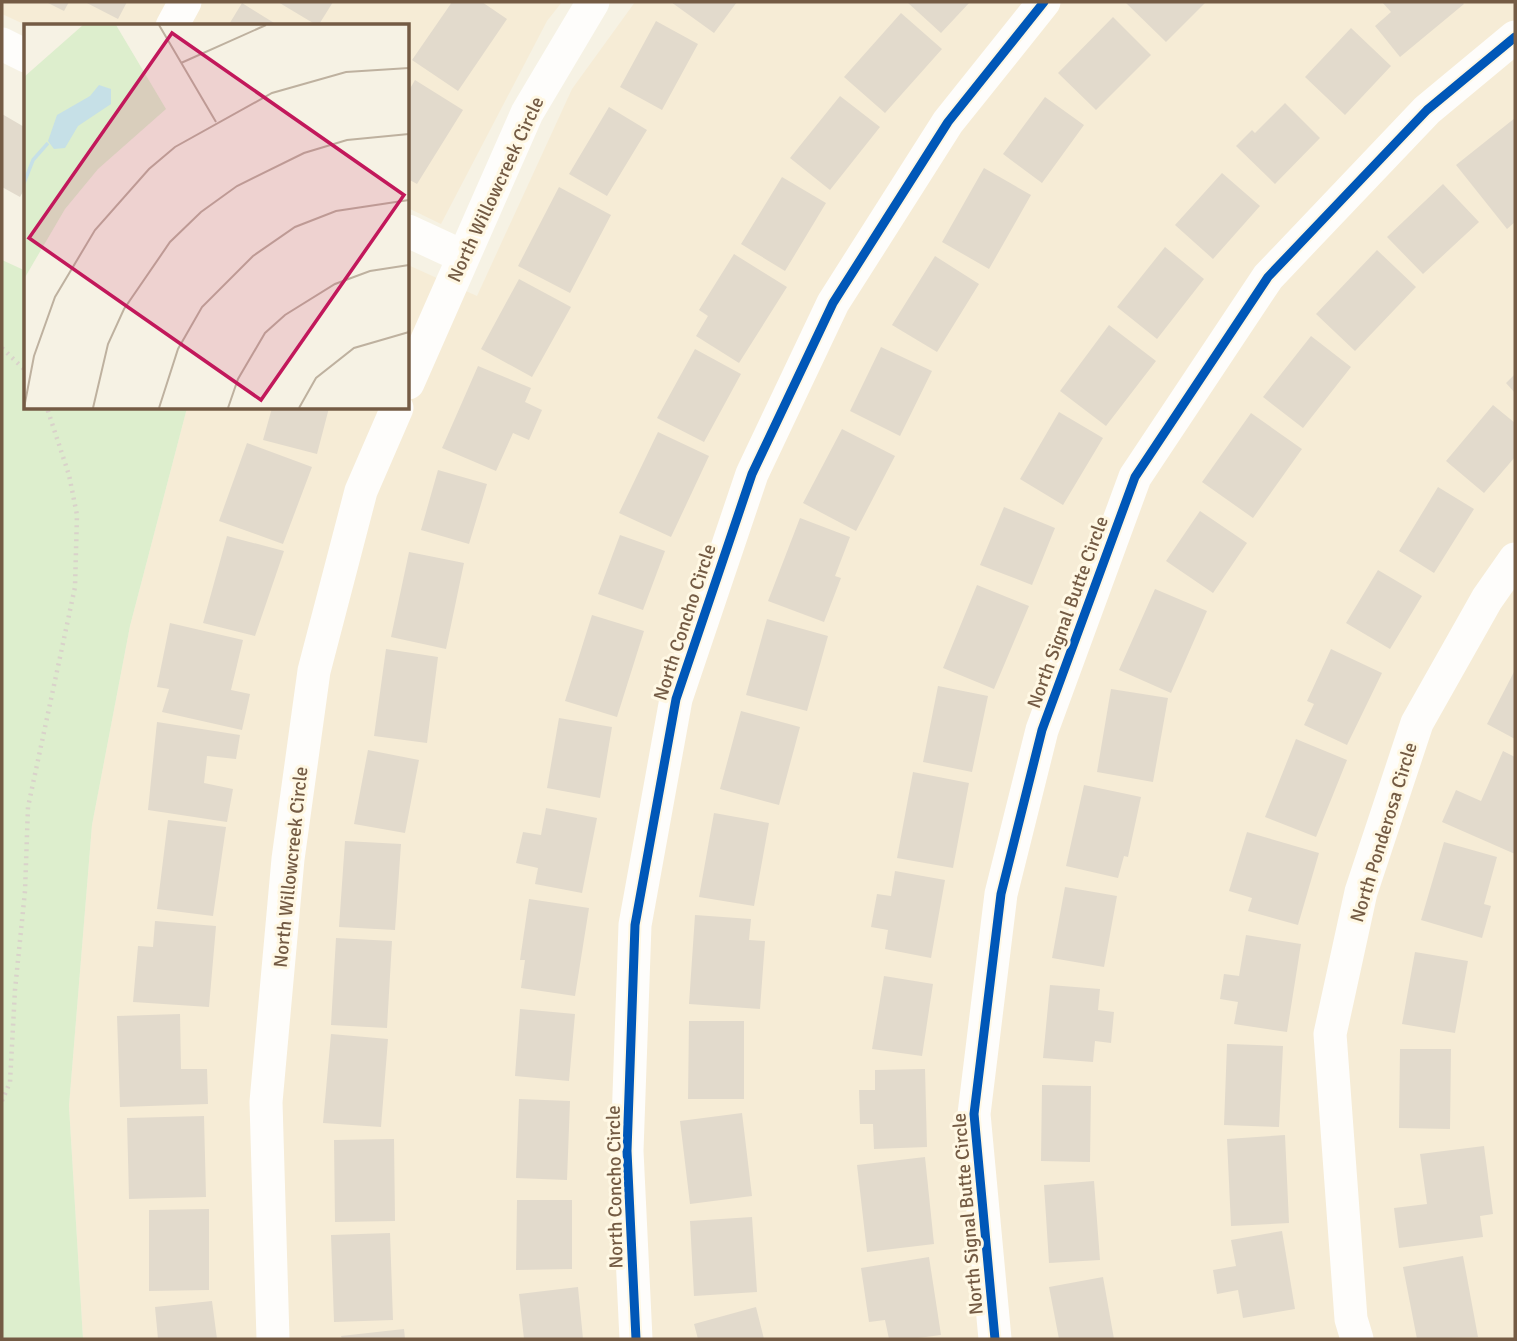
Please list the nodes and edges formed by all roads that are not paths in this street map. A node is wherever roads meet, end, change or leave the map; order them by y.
1 (185, 2) edge
2 (593, 2) edge
3 (1044, 2) edge
4 (173, 24) edge
5 (1515, 37) edge
6 (2, 44) edge
7 (24, 54) edge
8 (410, 232) edge
9 (462, 256) junction
10 (410, 378) edge
11 (396, 410) edge
12 (1515, 559) edge
13 (273, 1339) edge
14 (636, 1339) edge
15 (995, 1339) edge
16 (1357, 1339) edge

1 - 4 street
2 - 9 street, North Willowcreek Circle
3 - 14 street, North Concho Circle
5 - 15 street, North Signal Butte Circle
6 - 7 street
8 - 9 street
9 - 10 street, North Willowcreek Circle
11 - 13 street, North Willowcreek Circle
12 - 16 street, North Ponderosa Circle

